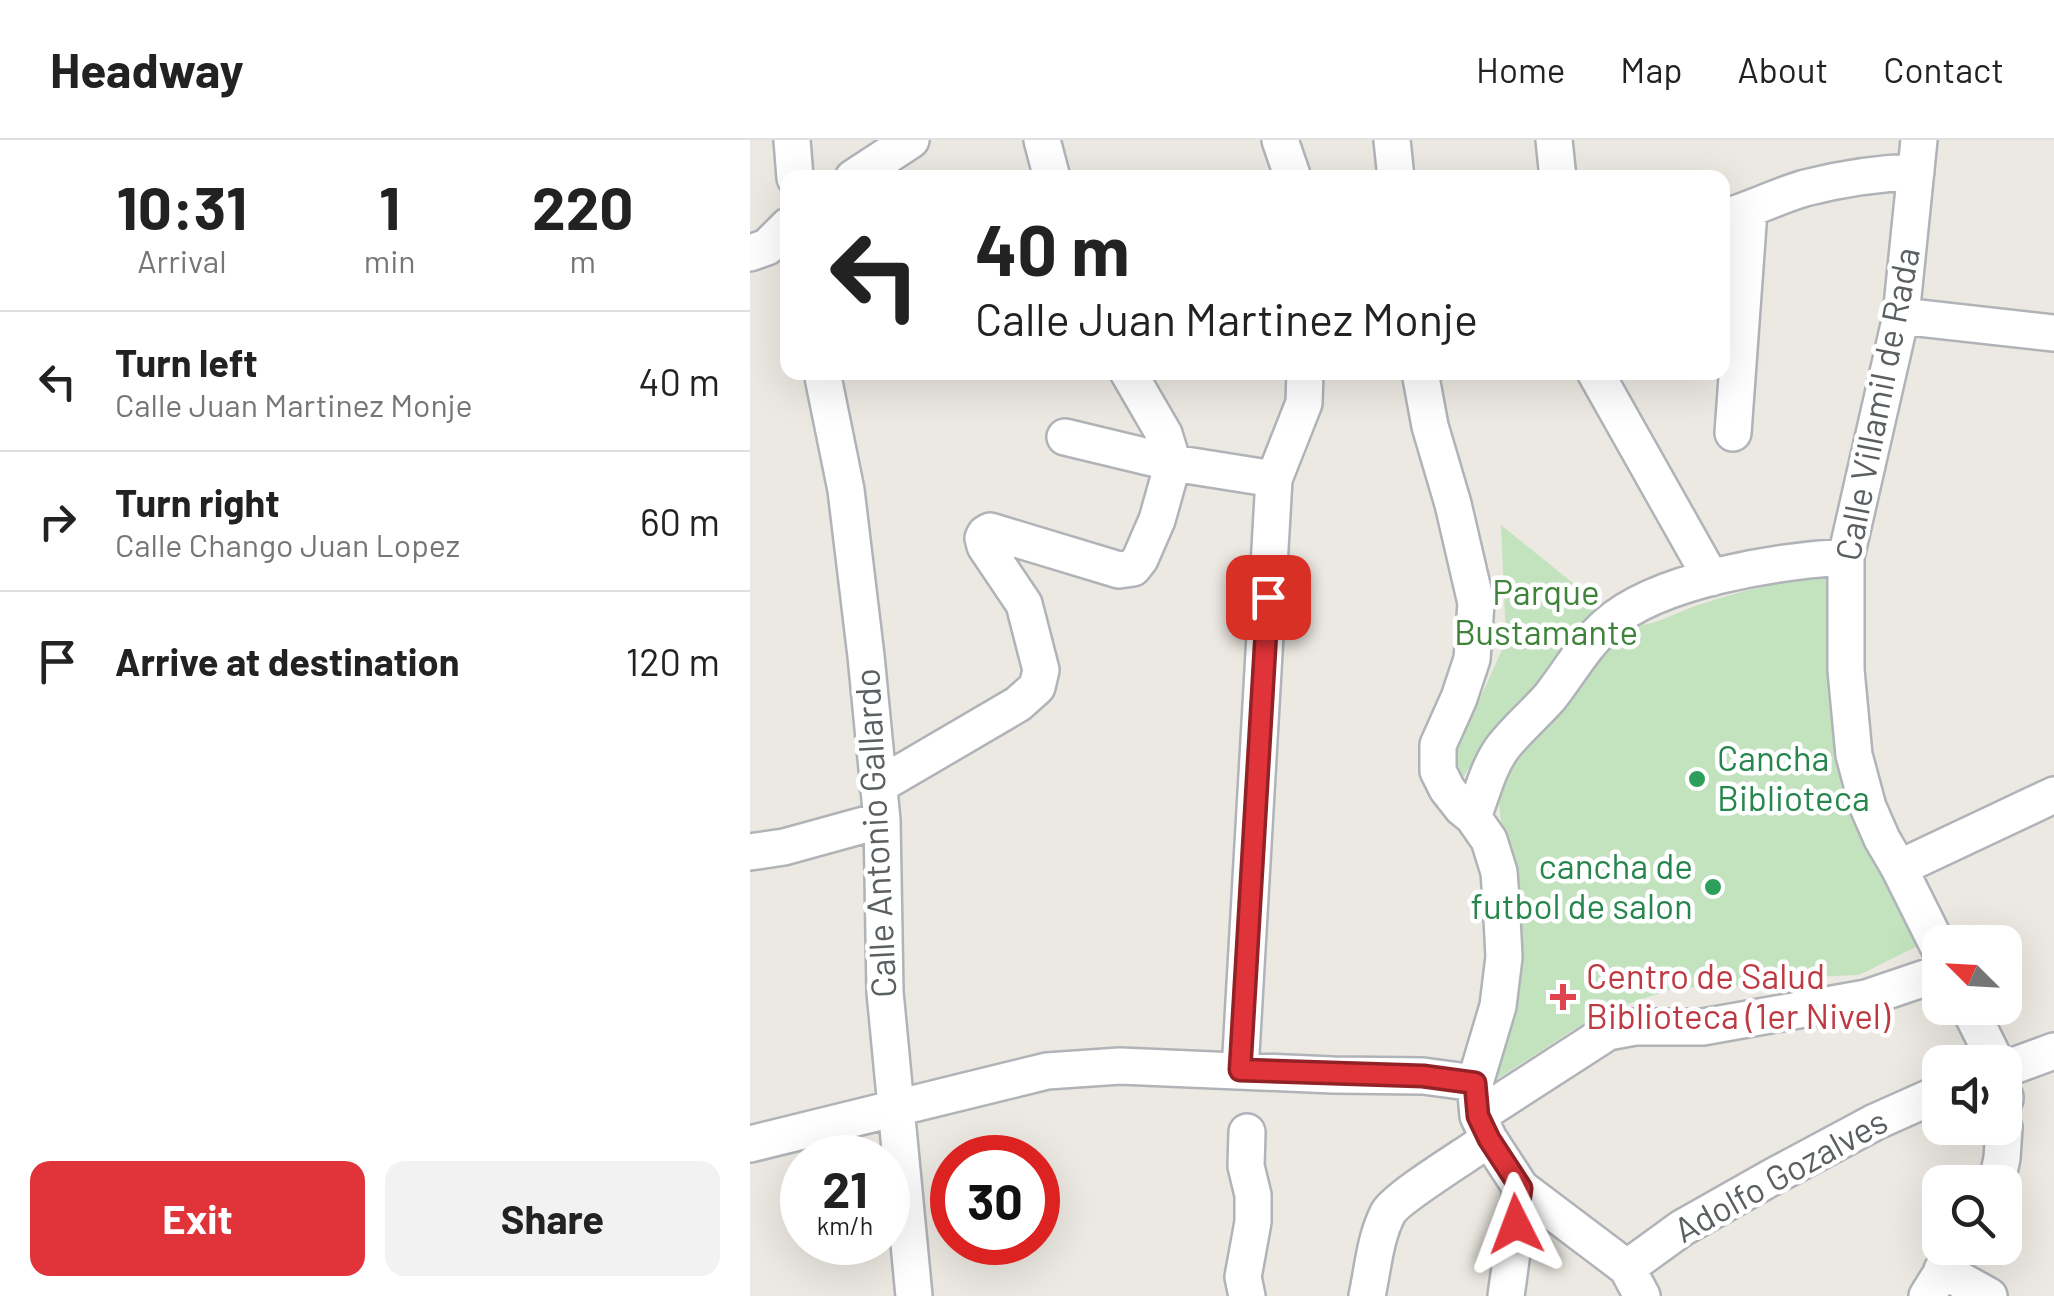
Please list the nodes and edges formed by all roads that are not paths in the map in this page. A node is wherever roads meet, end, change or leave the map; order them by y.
1 (792, 140) edge
2 (911, 140) edge
3 (1042, 140) edge
4 (1280, 140) edge
5 (1392, 140) edge
6 (1554, 140) edge
7 (1918, 156) edge
8 (794, 170) edge
9 (865, 170) edge
10 (1050, 170) edge
11 (1290, 170) edge
12 (1395, 170) edge
13 (1557, 170) edge
14 (1736, 215) edge
15 (780, 234) edge
16 (750, 253) edge
17 (1901, 316) junction
18 (2054, 333) edge
19 (824, 380) edge
20 (1133, 380) edge
21 (1305, 380) edge
22 (1421, 380) edge
23 (1600, 380) edge
24 (1734, 433) dead end
25 (1065, 437) dead end
26 (1173, 463) junction
27 (1274, 479) junction
28 (1846, 556) junction
29 (1711, 578) junction
30 (2054, 795) edge
31 (880, 803) junction
32 (1473, 817) junction
33 (750, 852) edge
34 (1900, 868) junction
35 (1928, 925) edge
36 (1922, 979) edge
37 (2054, 1051) edge
38 (2022, 1063) edge
39 (1240, 1070) junction
40 (1922, 1102) edge
41 (896, 1108) junction
42 (1481, 1113) junction
43 (1247, 1132) dead end
44 (750, 1144) edge
45 (1521, 1188) junction
46 (1942, 1271) edge
47 (1635, 1282) edge
48 (914, 1296) edge
49 (1247, 1296) edge
50 (1367, 1296) edge
51 (1506, 1296) edge
52 (1989, 1296) edge

1 - 8 street
2 - 9 street
3 - 10 street
4 - 11 street
5 - 12 street
6 - 13 street
7 - 14 street
7 - 17 street, Calle Villamil de Rada
14 - 24 street
15 - 16 street
17 - 18 street
17 - 28 street, Calle Villamil de Rada
19 - 31 street, Calle Antonio Gallardo
20 - 26 street
21 - 27 street
22 - 32 street
23 - 29 street
25 - 26 street
26 - 27 street
26 - 31 street
27 - 39 street
28 - 29 street
28 - 34 street, Calle Villamil de Rada
29 - 32 street
30 - 34 street
31 - 33 street
31 - 41 street, Calle Antonio Gallardo
32 - 42 street
34 - 35 street, Calle Villamil de Rada
36 - 42 street
37 - 38 street
39 - 41 street
39 - 42 street
40 - 47 street, Adolfo Gozalves
41 - 44 street
41 - 48 street, Calle Antonio Gallardo
42 - 45 street
42 - 50 street
43 - 49 street
45 - 47 street
45 - 51 street
46 - 52 street

